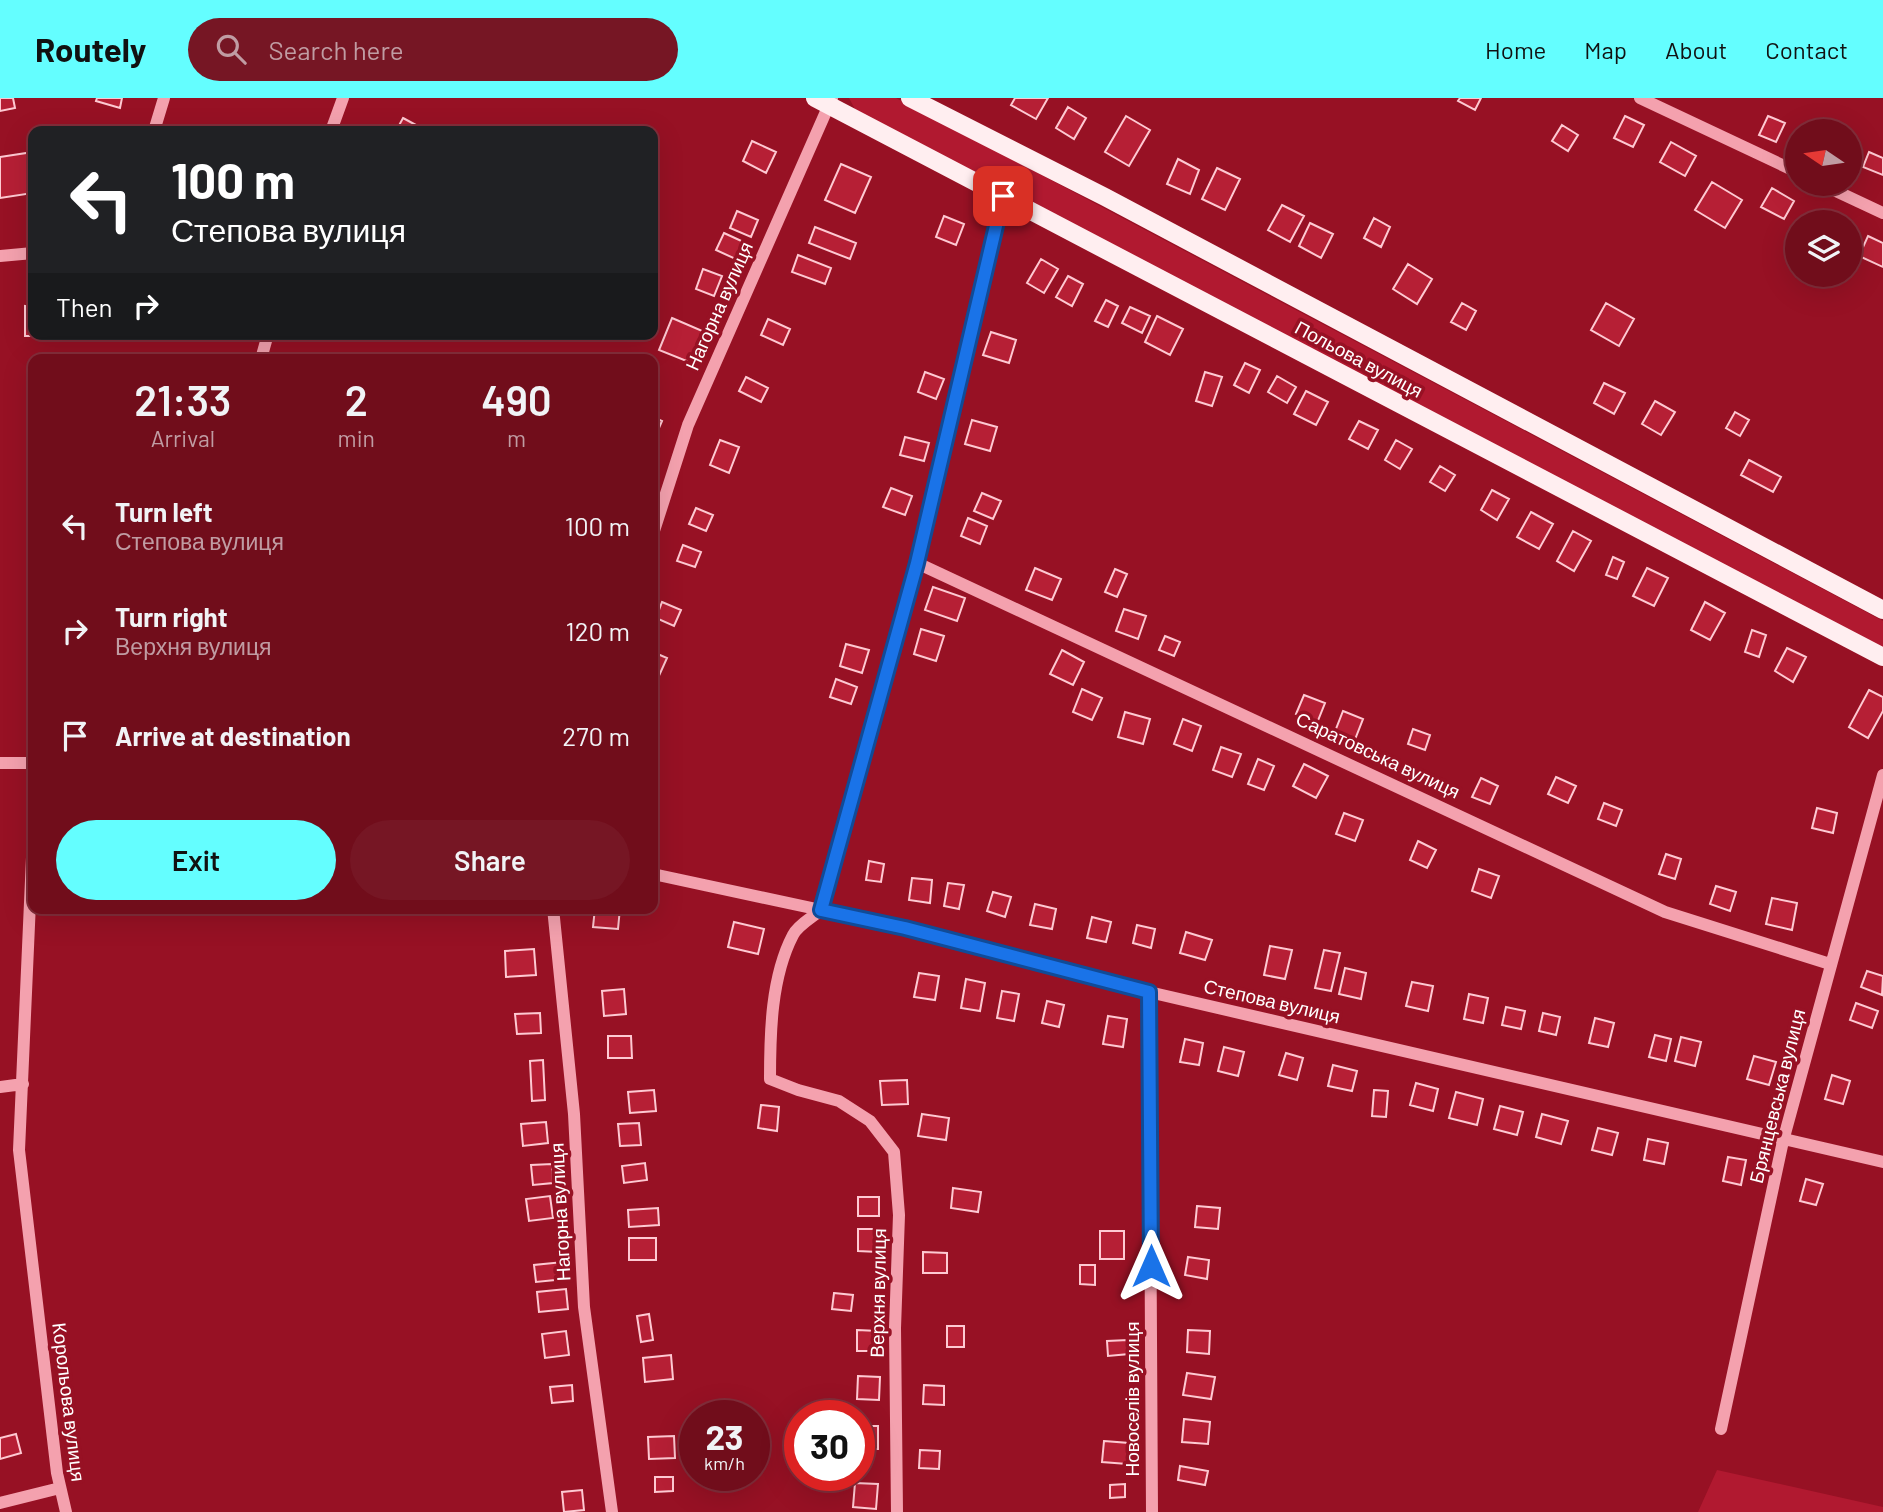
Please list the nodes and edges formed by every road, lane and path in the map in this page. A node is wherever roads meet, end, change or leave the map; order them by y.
1 (164, 98) edge
2 (343, 98) edge
3 (910, 98) edge
4 (1640, 98) edge
5 (825, 100) edge
6 (156, 126) edge
7 (333, 126) edge
8 (1785, 166) edge
9 (1003, 196) junction
10 (1847, 196) edge
11 (1883, 213) edge
12 (28, 253) edge
13 (0, 256) edge
14 (658, 518) edge
15 (917, 563) junction
16 (1883, 610) edge
17 (1883, 657) edge
18 (0, 763) edge
19 (28, 763) edge
20 (1883, 775) edge
21 (658, 875) edge
22 (821, 910) junction
23 (30, 914) edge
24 (554, 914) edge
25 (1830, 964) junction
26 (1149, 992) junction
27 (23, 1084) junction
28 (0, 1087) edge
29 (1783, 1141) junction
30 (1883, 1162) edge
31 (1721, 1429) dead end
32 (60, 1488) junction
33 (0, 1503) edge
34 (66, 1512) edge
35 (612, 1512) edge
36 (897, 1512) edge
37 (1152, 1512) edge

1 - 6 street
2 - 7 street
3 - 16 main road, Польова вулиця
4 - 8 street
5 - 9 main road, Польова вулиця
5 - 14 street, Нагорна вулиця
9 - 15 street
9 - 17 main road, Польова вулиця
10 - 11 street
12 - 13 street
15 - 22 street
15 - 25 street, Саратовська вулиця
18 - 19 street
20 - 25 street, Брянцевська вулиця
21 - 22 street, Степова вулиця
22 - 26 street, Степова вулиця
22 - 36 street, Верхня вулиця
23 - 27 street, Корольова вулиця
24 - 35 street, Нагорна вулиця
25 - 29 street, Брянцевська вулиця
26 - 29 street, Степова вулиця
26 - 37 street, Новоселів вулиця
27 - 28 street
27 - 32 street, Корольова вулиця
29 - 30 street, Степова вулиця
29 - 31 street, Брянцевська вулиця
32 - 33 street
32 - 34 street, Корольова вулиця

